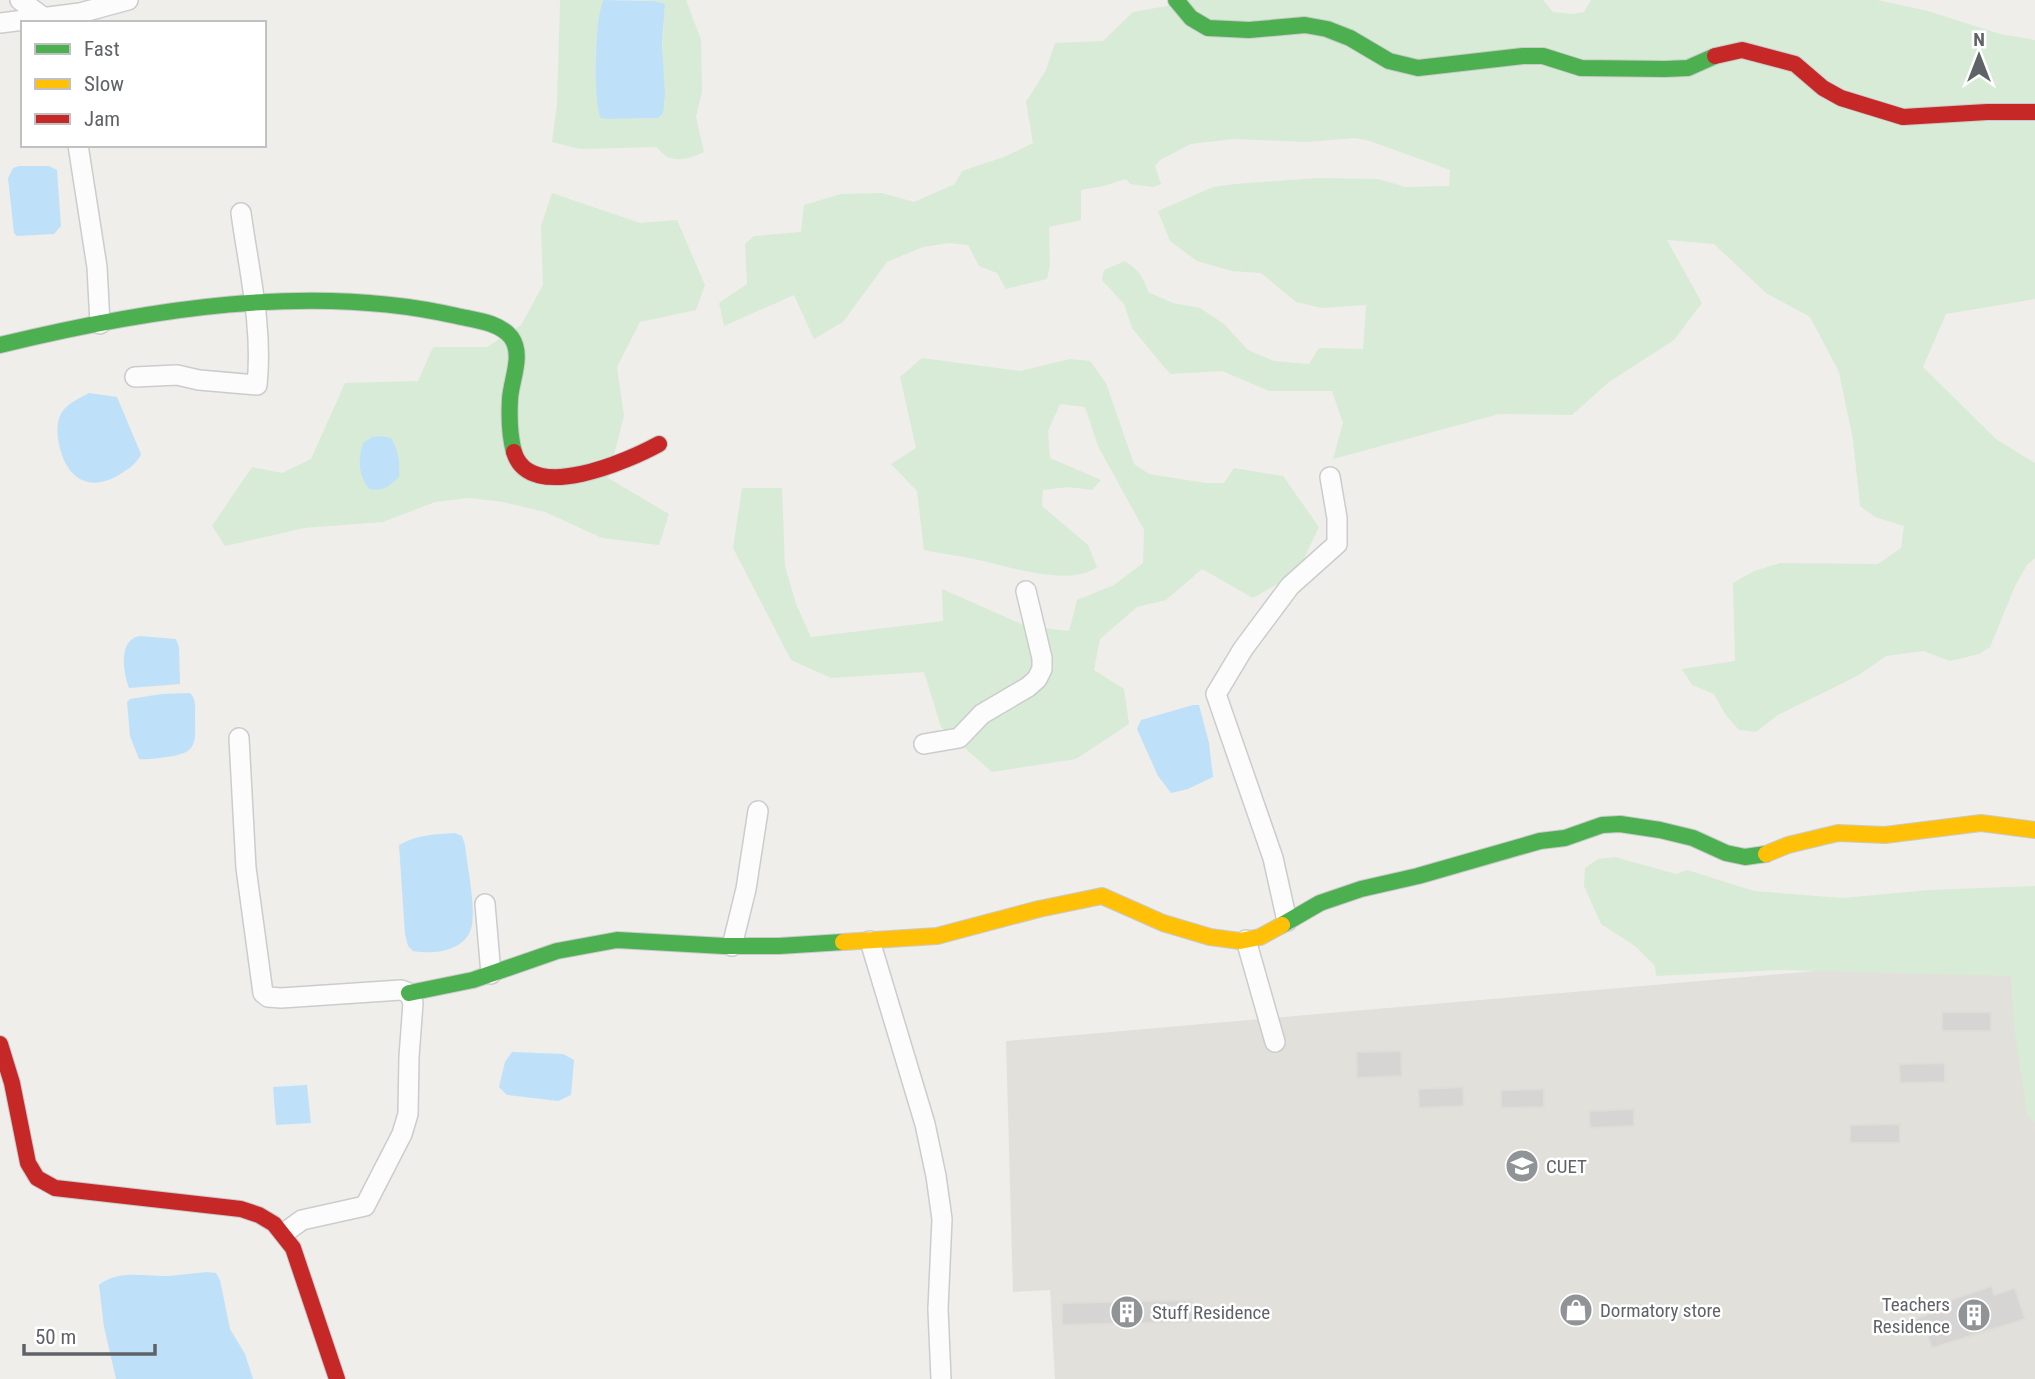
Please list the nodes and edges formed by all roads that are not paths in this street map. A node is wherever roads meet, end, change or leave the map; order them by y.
1 (20, 0) edge
2 (128, 0) edge
3 (1176, 0) edge
4 (48, 20) edge
5 (21, 22) edge
6 (0, 23) edge
7 (2035, 112) edge
8 (78, 147) edge
9 (241, 213) dead end
10 (256, 304) junction
11 (100, 324) junction
12 (0, 345) edge
13 (135, 377) dead end
14 (659, 444) dead end
15 (1330, 477) dead end
16 (1026, 591) dead end
17 (239, 738) dead end
18 (924, 744) dead end
19 (758, 811) dead end
20 (2035, 830) edge
21 (485, 904) dead end
22 (1287, 921) junction
23 (1246, 940) junction
24 (870, 941) junction
25 (732, 946) junction
26 (491, 974) junction
27 (409, 993) junction
28 (1275, 1042) dead end
29 (0, 1044) edge
30 (284, 1233) junction
31 (337, 1379) edge
32 (942, 1379) edge

1 - 4 street
2 - 4 street
3 - 7 street
5 - 6 street
8 - 11 street
9 - 10 street
10 - 11 street
10 - 13 street
10 - 14 street
11 - 12 street
15 - 22 street
16 - 18 street
17 - 27 street
19 - 25 street
20 - 22 street
21 - 26 street
22 - 23 street
23 - 24 street
23 - 28 street
24 - 25 street
24 - 32 street
25 - 26 street
26 - 27 street
27 - 30 street
29 - 30 street
30 - 31 street

